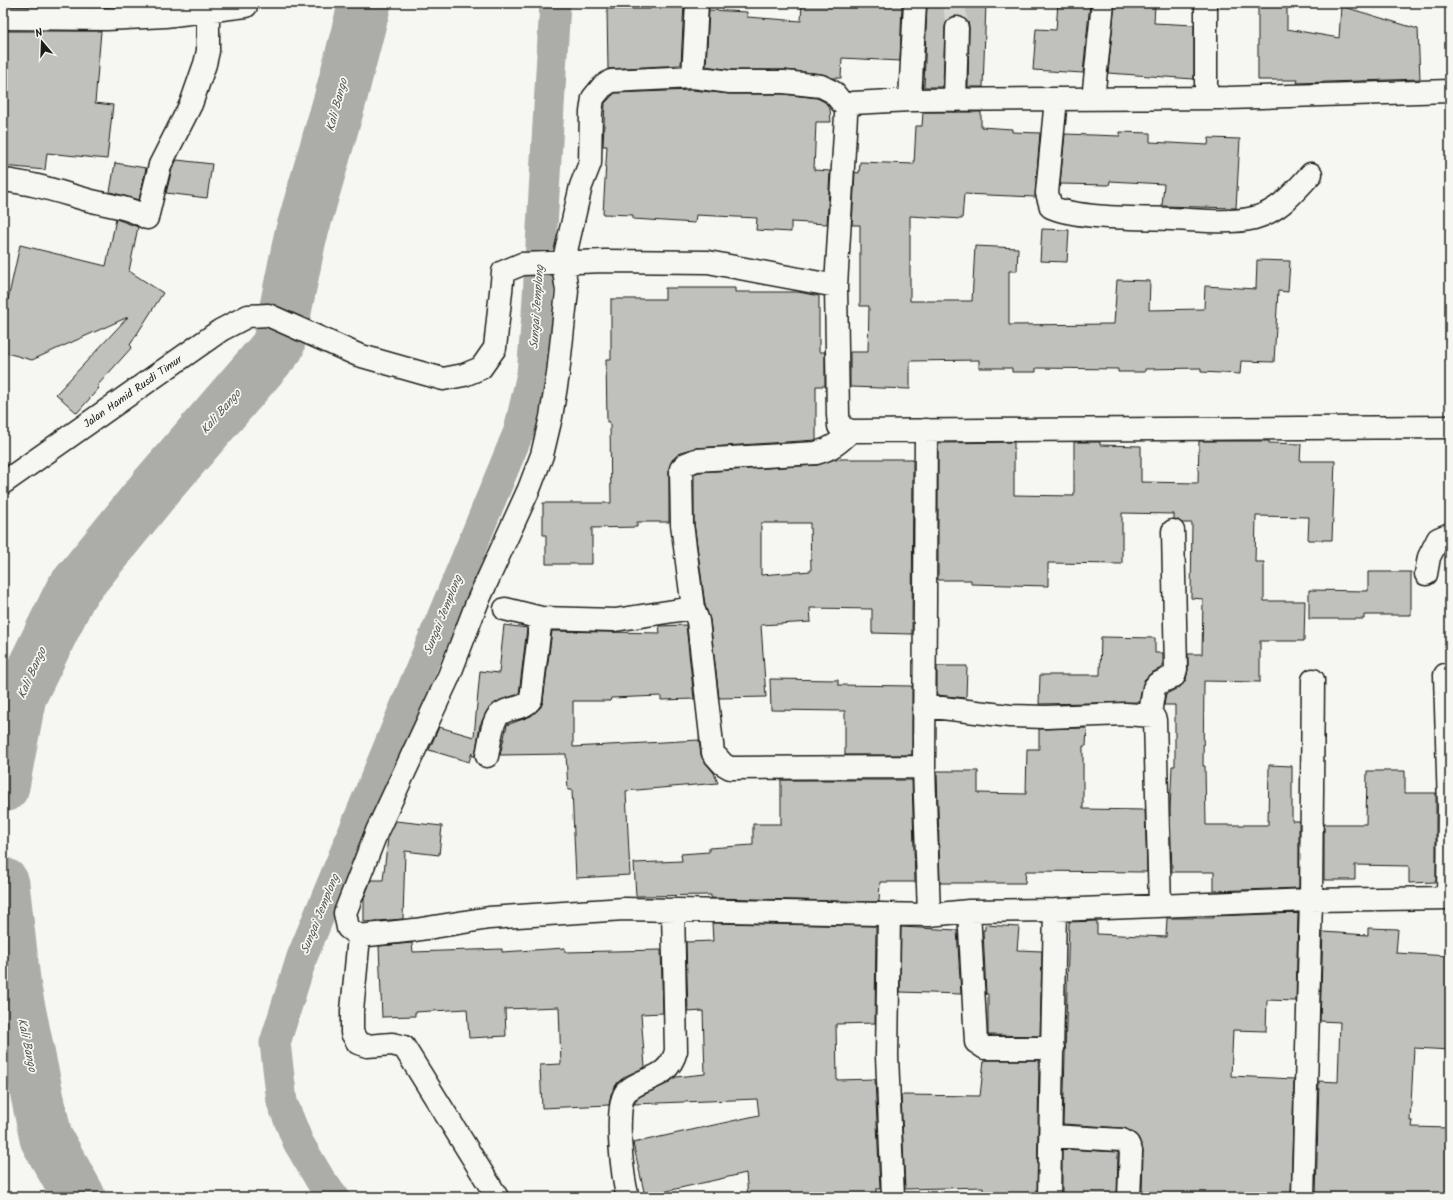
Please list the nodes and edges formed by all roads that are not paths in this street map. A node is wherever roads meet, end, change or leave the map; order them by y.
1 (697, 3) edge
2 (915, 3) edge
3 (1103, 3) edge
4 (1206, 3) edge
5 (246, 6) dead end
6 (208, 11) junction
7 (3, 18) edge
8 (957, 28) tunnel mouth
9 (693, 77) junction
10 (1450, 91) edge
11 (1206, 98) junction
12 (1056, 99) junction
13 (1093, 99) junction
14 (910, 100) junction
15 (955, 100) junction
16 (847, 109) junction
17 (1311, 174) dead end
18 (3, 180) edge
19 (558, 264) junction
20 (836, 286) junction
21 (1450, 427) edge
22 (926, 430) junction
23 (851, 431) junction
24 (3, 483) edge
25 (1173, 531) dead end
26 (1450, 534) edge
27 (1426, 574) dead end
28 (693, 608) junction
29 (505, 610) dead end
30 (541, 618) junction
31 (1445, 675) dead end
32 (1313, 680) dead end
33 (925, 706) junction
34 (1150, 714) junction
35 (487, 756) dead end
36 (924, 767) junction
37 (1449, 898) edge
38 (1311, 900) junction
39 (1160, 906) junction
40 (673, 910) junction
41 (1055, 910) junction
42 (969, 912) junction
43 (888, 915) junction
44 (929, 915) junction
45 (359, 936) junction
46 (1053, 1048) junction
47 (1051, 1136) junction
48 (497, 1197) edge
49 (628, 1197) edge
50 (893, 1197) edge
51 (1049, 1197) edge
52 (1129, 1197) edge
53 (1303, 1197) edge

1 - 9 street
2 - 14 street
3 - 13 street
4 - 11 street
5 - 6 street
6 - 7 street
6 - 18 street
8 - 15 street
9 - 16 street
9 - 19 street
10 - 11 street
11 - 13 street
12 - 13 street
12 - 15 street
12 - 17 street
14 - 15 street
14 - 16 street
16 - 20 street
19 - 20 street
19 - 24 street, Jalan Hamid Rusdi Timur
19 - 45 street
20 - 23 street
21 - 22 street
22 - 23 street
22 - 33 street
23 - 28 street
25 - 34 street
26 - 27 street
28 - 30 street
28 - 36 street
29 - 30 street
30 - 35 street
31 - 37 street
32 - 38 street
33 - 34 street
33 - 36 street
34 - 39 street
36 - 44 street
37 - 38 street
38 - 39 street
38 - 53 street
39 - 41 street
40 - 43 street
40 - 45 street
40 - 49 street
41 - 42 street
41 - 46 street
42 - 44 street
42 - 46 street
43 - 44 street
43 - 50 street
45 - 48 street
46 - 47 street
47 - 51 street
47 - 52 street

